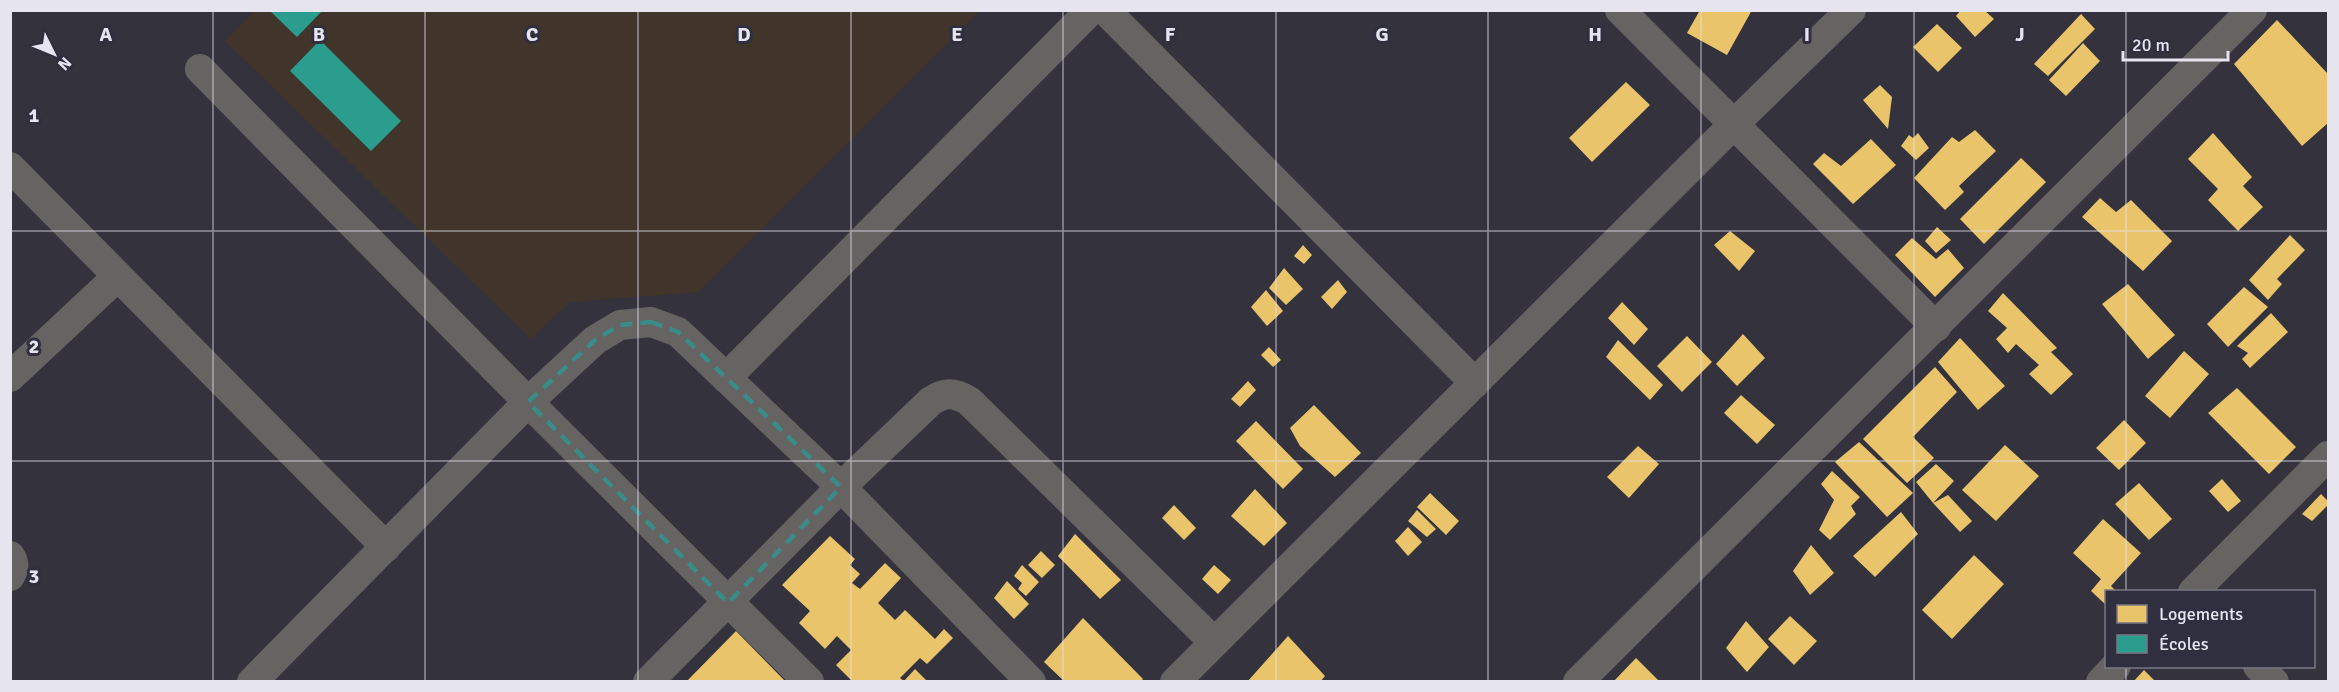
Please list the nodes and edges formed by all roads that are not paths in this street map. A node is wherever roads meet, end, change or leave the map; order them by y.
1 (1091, 10) edge
2 (1105, 10) edge
3 (1851, 10) edge
4 (2252, 10) edge
5 (1622, 11) edge
6 (200, 69) dead end
7 (1733, 125) junction
8 (10, 167) edge
9 (118, 276) junction
10 (1936, 327) junction
11 (10, 377) edge
12 (726, 378) junction
13 (1475, 383) junction
14 (528, 402) junction
15 (2328, 456) edge
16 (841, 487) junction
17 (386, 547) junction
18 (10, 556) edge
19 (10, 576) edge
20 (2194, 590) edge
21 (728, 603) junction
22 (1214, 642) junction
23 (2114, 668) edge
24 (2260, 668) edge
25 (252, 681) edge
26 (648, 681) edge
27 (809, 681) edge
28 (1031, 681) edge
29 (1175, 681) edge
30 (1578, 681) edge
31 (2101, 681) edge
32 (2274, 681) edge

1 - 12 street
2 - 13 street
3 - 7 street
4 - 10 street
5 - 7 street
6 - 14 street
7 - 10 street
7 - 13 street
8 - 9 street
9 - 11 street
9 - 17 street
10 - 30 street
12 - 14 street
12 - 16 street
13 - 22 street
14 - 17 street
14 - 21 street
15 - 20 street
16 - 21 street
16 - 22 street
16 - 28 street
17 - 25 street
18 - 19 street
21 - 26 street
21 - 27 street
22 - 29 street
23 - 31 street
24 - 32 street

